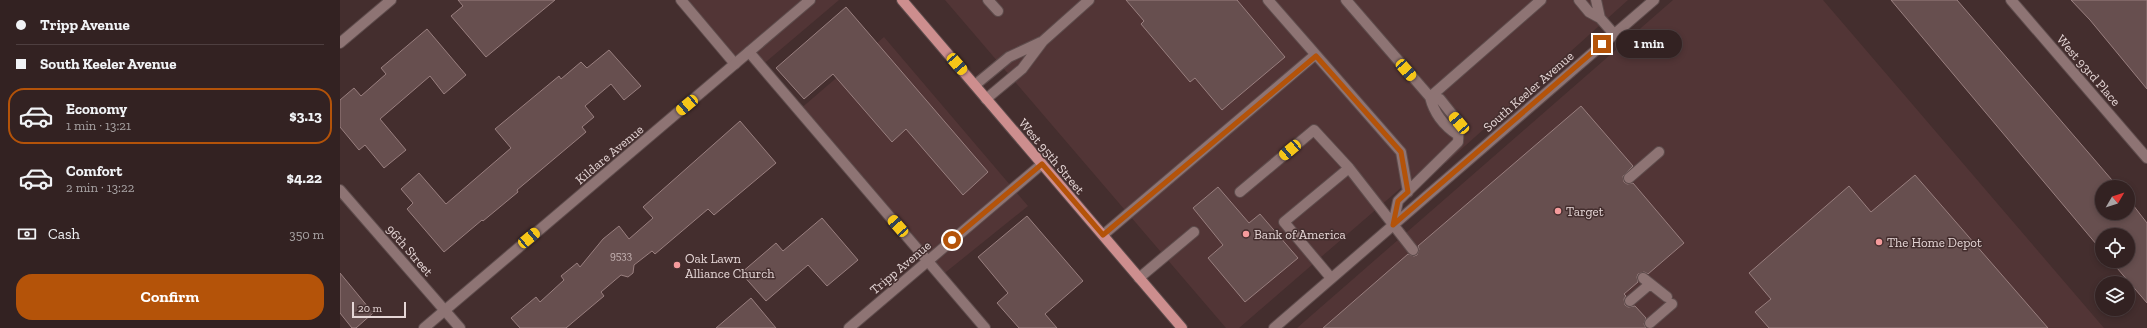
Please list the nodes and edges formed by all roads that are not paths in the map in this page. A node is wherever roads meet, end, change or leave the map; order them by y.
1 (391, 0) edge
2 (681, 0) edge
3 (810, 0) edge
4 (902, 0) edge
5 (988, 0) edge
6 (1089, 0) edge
7 (1268, 0) edge
8 (1346, 0) edge
9 (1542, 0) edge
10 (1579, 0) edge
11 (1596, 0) edge
12 (1654, 0) edge
13 (2011, 0) edge
14 (998, 11) dead end
15 (1600, 18) junction
16 (1614, 34) junction
17 (1043, 41) junction
18 (340, 44) edge
19 (749, 52) junction
20 (1316, 56) junction
21 (735, 64) junction
22 (975, 85) junction
23 (1430, 97) junction
24 (986, 99) junction
25 (1659, 152) dead end
26 (2147, 158) edge
27 (1042, 164) junction
28 (1349, 168) junction
29 (1629, 178) dead end
30 (340, 190) edge
31 (1240, 192) dead end
32 (1408, 192) junction
33 (1393, 225) junction
34 (1194, 232) dead end
35 (1103, 235) junction
36 (1414, 250) dead end
37 (928, 261) junction
38 (1139, 278) junction
39 (1331, 278) junction
40 (1630, 301) dead end
41 (444, 310) junction
42 (1650, 323) dead end
43 (424, 328) edge
44 (460, 328) edge
45 (849, 328) edge
46 (985, 328) edge
47 (1182, 328) edge
48 (1274, 328) edge

1 - 18 street
2 - 21 street
3 - 19 street, Kildare Avenue
4 - 22 main road, West 95th Street
5 - 14 street
6 - 17 street
7 - 20 street
8 - 23 street
9 - 23 street
10 - 15 street
11 - 15 street
12 - 16 street, South Keeler Avenue
13 - 26 street, West 93rd Place
15 - 16 street
16 - 33 street, South Keeler Avenue
17 - 22 street
17 - 24 street
19 - 21 street, Kildare Avenue
19 - 37 street
20 - 32 street
20 - 35 street
21 - 41 street, Kildare Avenue
22 - 24 main road, West 95th Street
23 - 32 street
24 - 27 main road, West 95th Street
25 - 29 street
27 - 35 main road, West 95th Street
27 - 37 street, Tripp Avenue
28 - 31 street
28 - 33 street
28 - 39 street
30 - 41 street, 96th Street
32 - 33 street
33 - 36 street
33 - 39 street, South Keeler Avenue
34 - 38 street
35 - 38 main road, West 95th Street
37 - 45 street, Tripp Avenue
37 - 46 street
38 - 47 main road, West 95th Street
39 - 48 street, South Keeler Avenue
40 - 42 street
41 - 43 street, Kildare Avenue
41 - 44 street, 96th Street

